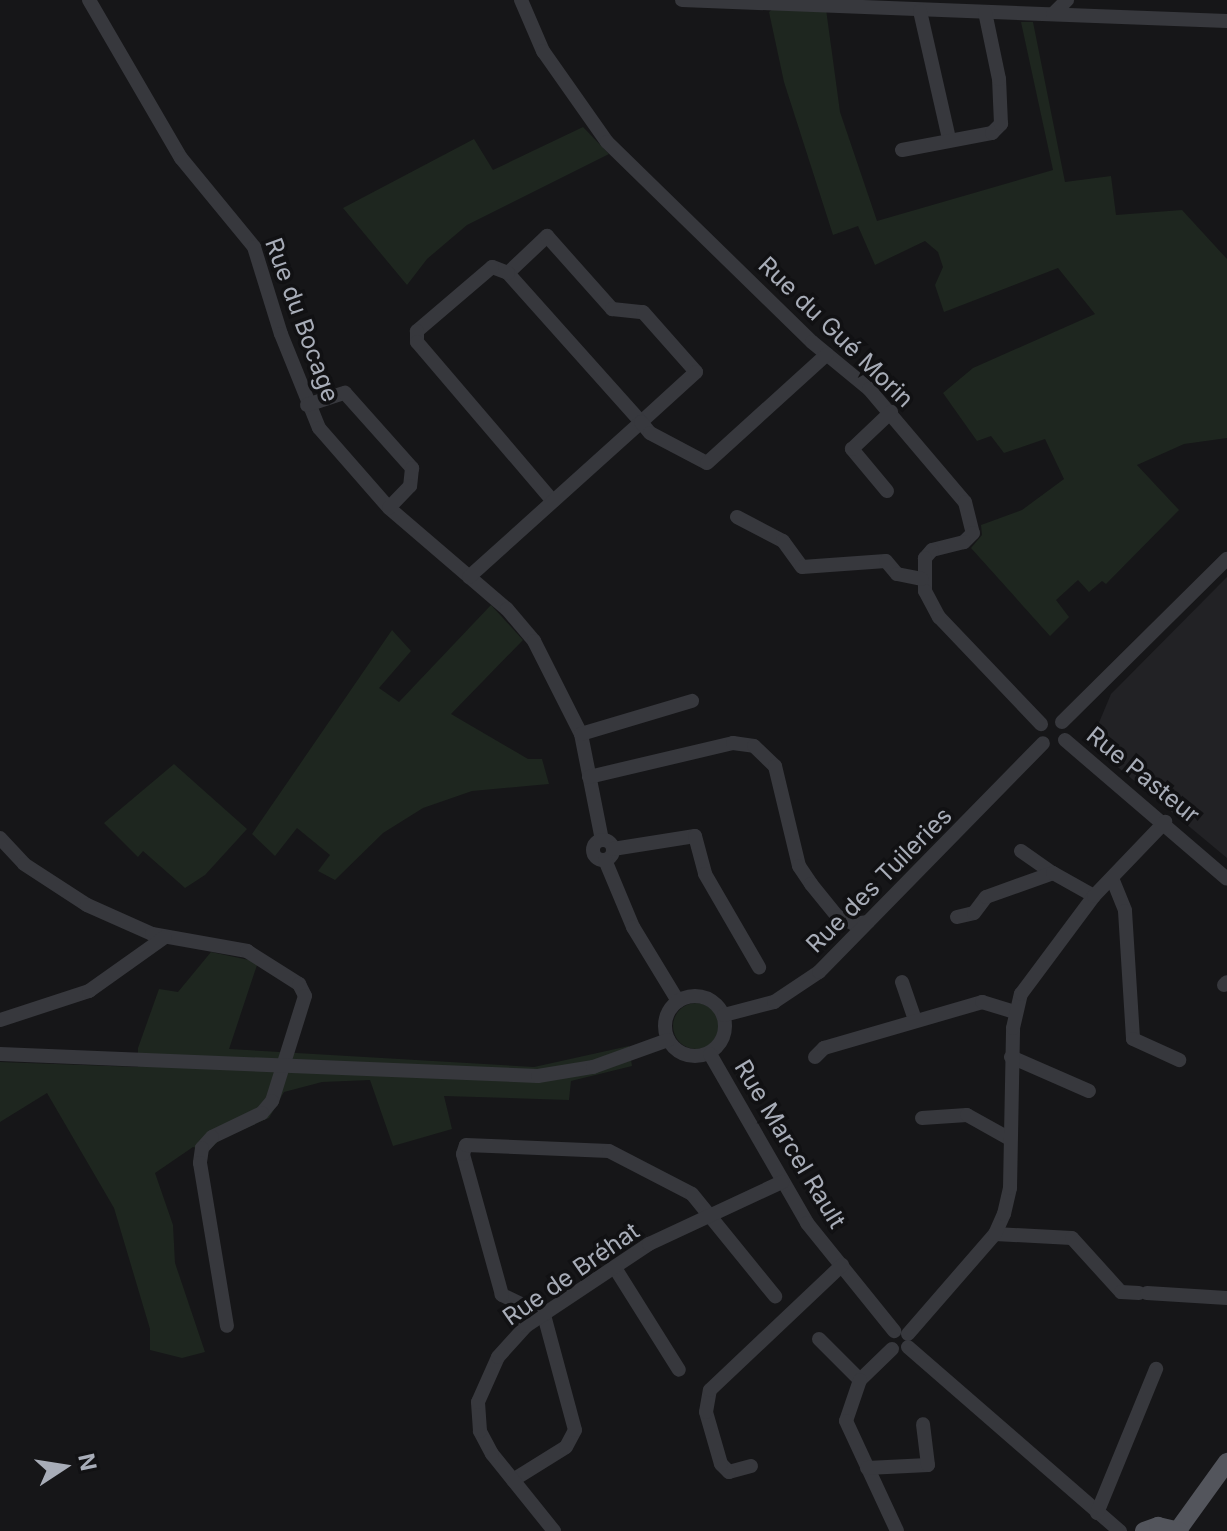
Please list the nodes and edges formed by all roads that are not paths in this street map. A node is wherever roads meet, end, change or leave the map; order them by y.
1 (89, 0) edge
2 (521, 0) edge
3 (682, 0) edge
4 (1067, 0) edge
5 (920, 11) junction
6 (985, 12) junction
7 (1053, 14) junction
8 (1227, 21) edge
9 (949, 139) junction
10 (902, 150) dead end
11 (508, 273) junction
12 (827, 354) junction
13 (307, 405) junction
14 (891, 412) junction
15 (641, 422) junction
16 (887, 491) dead end
17 (553, 501) junction
18 (389, 508) junction
19 (737, 517) dead end
20 (1227, 559) edge
21 (469, 577) junction
22 (922, 579) junction
23 (692, 701) dead end
24 (1062, 722) junction
25 (1041, 724) junction
26 (581, 734) junction
27 (1065, 740) junction
28 (1043, 743) junction
29 (589, 777) junction
30 (1165, 822) junction
31 (0, 838) edge
32 (607, 850) junction
33 (1021, 851) dead end
34 (1053, 873) junction
35 (1112, 878) junction
36 (1227, 879) edge
37 (1094, 896) junction
38 (837, 916) junction
39 (957, 917) dead end
40 (868, 922) junction
41 (165, 937) junction
42 (845, 946) junction
43 (759, 967) dead end
44 (902, 982) dead end
45 (678, 1001) junction
46 (1015, 1012) junction
47 (724, 1015) junction
48 (915, 1019) junction
49 (0, 1020) edge
50 (668, 1040) junction
51 (0, 1054) edge
52 (710, 1054) junction
53 (815, 1057) dead end
54 (1011, 1057) junction
55 (1179, 1060) dead end
56 (285, 1065) junction
57 (1089, 1091) dead end
58 (922, 1118) dead end
59 (1010, 1139) junction
60 (782, 1182) junction
61 (709, 1217) junction
62 (995, 1234) junction
63 (842, 1265) junction
64 (615, 1268) junction
65 (775, 1296) dead end
66 (1227, 1298) edge
67 (544, 1315) junction
68 (227, 1326) dead end
69 (903, 1337) junction
70 (819, 1339) dead end
71 (1156, 1369) dead end
72 (679, 1370) dead end
73 (860, 1380) junction
74 (923, 1424) dead end
75 (1227, 1462) edge
76 (751, 1466) dead end
77 (867, 1468) junction
78 (513, 1480) junction
79 (1097, 1513) junction
80 (1178, 1530) edge
81 (554, 1531) edge
82 (897, 1531) edge
83 (1120, 1531) edge
84 (1144, 1531) edge

1 - 13 street, Rue du Bocage
2 - 12 street, Rue du Gué Morin
3 - 5 street
4 - 7 street
5 - 6 street
5 - 9 street
6 - 7 street
6 - 9 street
7 - 8 street
9 - 10 street
11 - 15 street
11 - 15 street
11 - 17 street
12 - 14 street, Rue du Gué Morin
12 - 15 street
13 - 18 street, Rue du Bocage
13 - 18 street
14 - 16 street
14 - 22 street, Rue du Gué Morin
15 - 17 street
17 - 21 street
18 - 21 street, Rue du Bocage
19 - 22 street
20 - 24 street
21 - 26 street, Rue du Bocage
22 - 25 street
23 - 26 street
24 - 25 street
24 - 27 street
25 - 28 street
26 - 29 street, Rue du Bocage
27 - 28 street
27 - 30 street, Rue Pasteur
28 - 40 street, Rue des Tuileries
29 - 32 street, Rue du Bocage
29 - 38 street
30 - 35 street
30 - 36 street, Rue Pasteur
31 - 41 street
32 - 43 street
32 - 45 street, Rue du Bocage
33 - 34 street
34 - 37 street
34 - 39 street
35 - 37 street
35 - 55 street
37 - 46 street
38 - 40 street
38 - 42 street
40 - 42 street, Rue des Tuileries
41 - 49 street
41 - 56 street
42 - 47 street, Rue des Tuileries
44 - 48 street
45 - 47 street
45 - 50 street
46 - 48 street
46 - 54 street
47 - 52 street
48 - 53 street
50 - 52 street
50 - 56 street
51 - 56 street
52 - 60 street, Rue Marcel Rault
54 - 57 street
54 - 59 street
56 - 68 street
58 - 59 street
59 - 62 street
60 - 61 street, Rue de Bréhat
60 - 63 street, Rue Marcel Rault
61 - 64 street, Rue de Bréhat
61 - 65 street
61 - 67 street
62 - 66 street
62 - 69 street
63 - 69 street, Rue Marcel Rault
63 - 76 street
64 - 67 street, Rue de Bréhat
64 - 72 street
67 - 78 street, Rue de Bréhat
67 - 78 street
69 - 73 street
69 - 79 street, Rue Marcel Rault
70 - 73 street
71 - 79 street
73 - 77 street
74 - 77 street
75 - 80 main road
77 - 82 street
78 - 81 street, Rue de Bréhat
79 - 83 street, Rue Marcel Rault
80 - 84 main road

